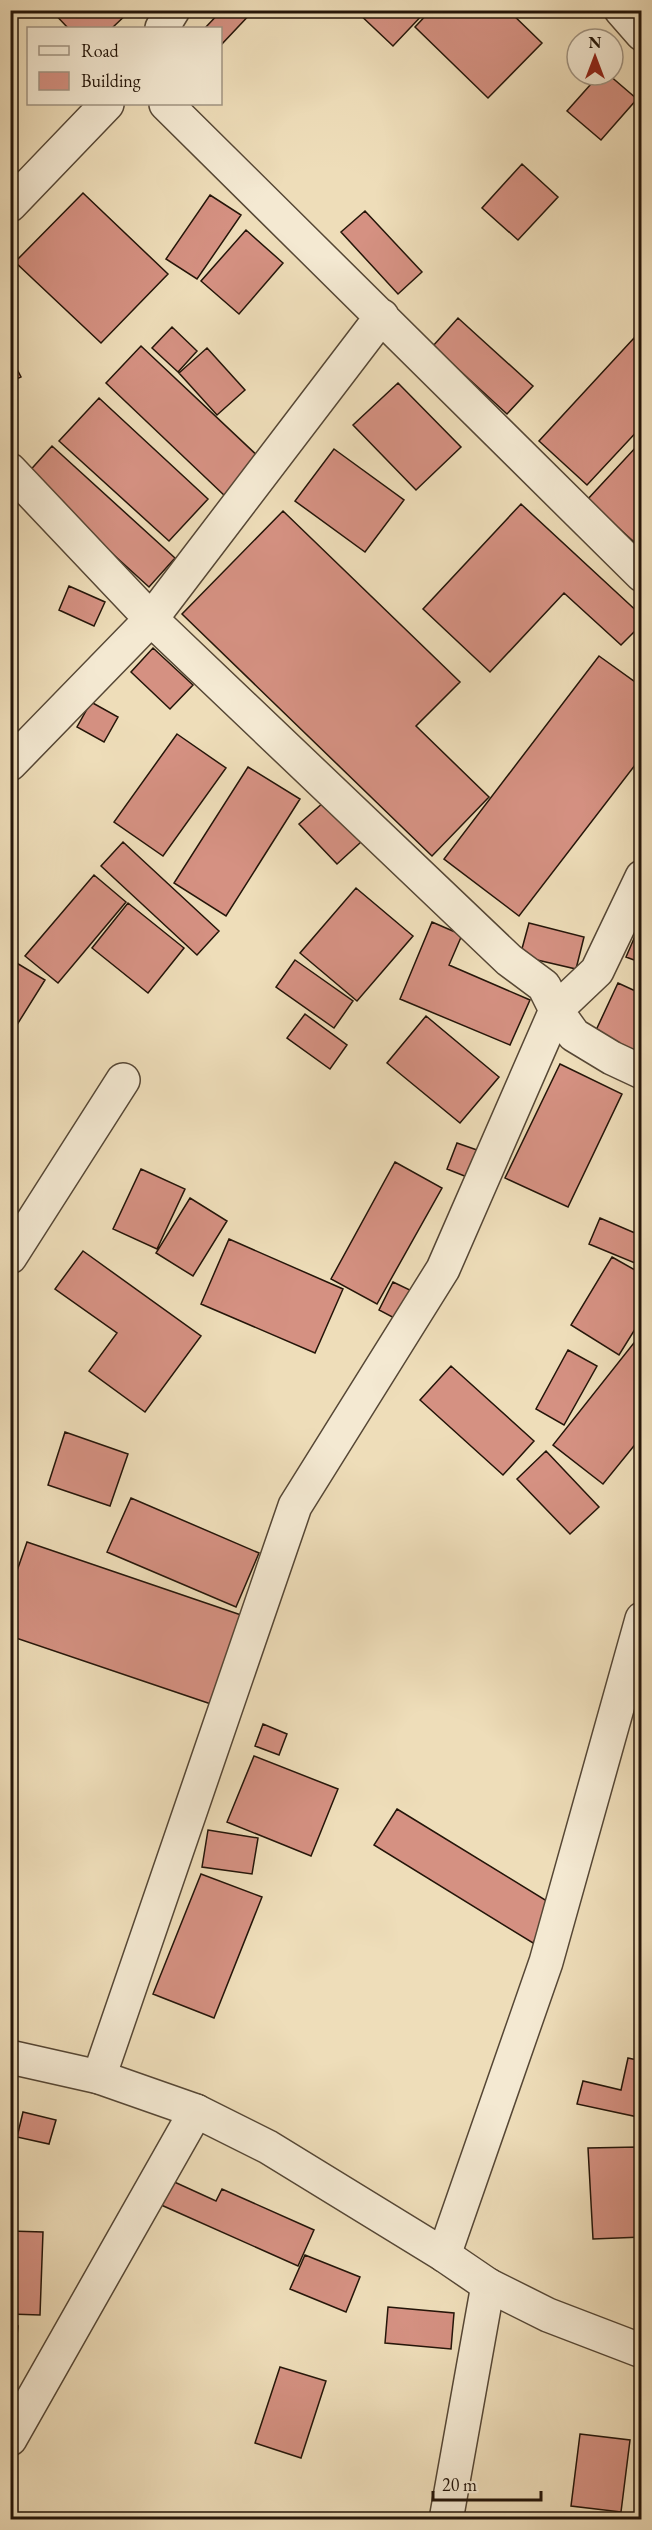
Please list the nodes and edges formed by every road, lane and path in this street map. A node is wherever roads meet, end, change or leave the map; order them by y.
1 (173, 10) edge
2 (621, 10) edge
3 (163, 27) edge
4 (642, 34) edge
5 (106, 105) edge
6 (167, 105) edge
7 (10, 205) edge
8 (382, 316) junction
9 (10, 470) edge
10 (642, 575) edge
11 (151, 619) junction
12 (10, 764) edge
13 (642, 878) edge
14 (556, 1010) junction
15 (642, 1072) edge
16 (123, 1080) dead end
17 (10, 1257) edge
18 (642, 1619) edge
19 (10, 2058) edge
20 (99, 2077) junction
21 (196, 2111) junction
22 (444, 2255) junction
23 (488, 2286) junction
24 (642, 2351) edge
25 (10, 2439) edge
26 (446, 2520) edge

1 - 3 street
2 - 4 street
5 - 7 street
6 - 8 street
8 - 10 street
8 - 11 street
9 - 11 street
11 - 12 street
11 - 14 street
13 - 14 street
14 - 15 street
14 - 20 street
16 - 17 street
18 - 22 street
19 - 20 street
20 - 21 street
21 - 22 street
21 - 25 street
22 - 23 street
23 - 24 street
23 - 26 street

